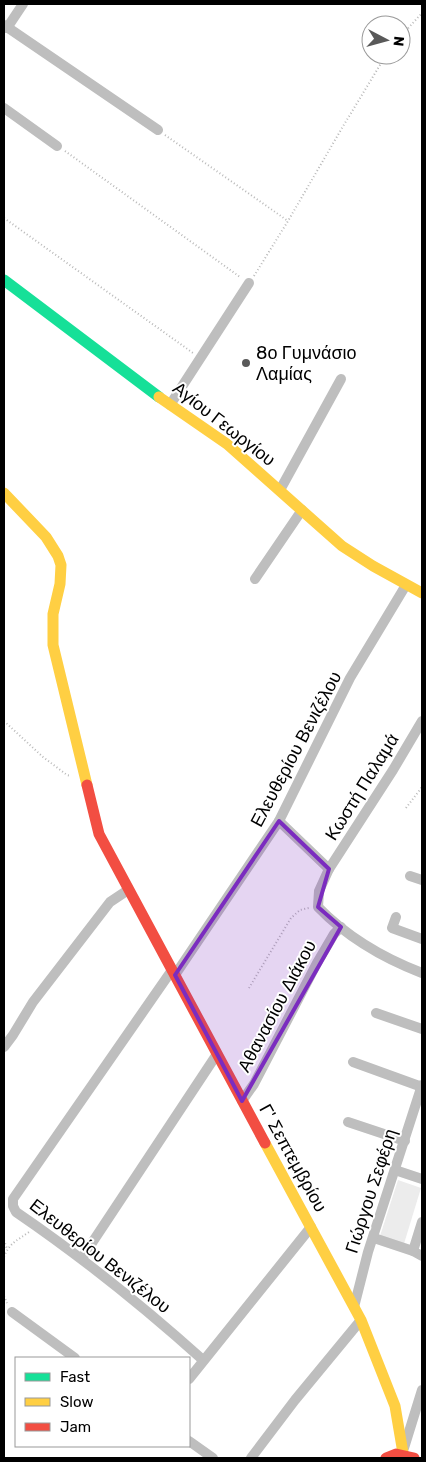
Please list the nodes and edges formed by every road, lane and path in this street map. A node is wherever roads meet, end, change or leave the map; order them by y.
1 (23, 4) edge
2 (422, 13) edge
3 (411, 25) edge
4 (6, 26) edge
5 (380, 65) edge
6 (4, 108) edge
7 (158, 130) joint
8 (57, 146) joint
9 (4, 218) edge
10 (288, 221) junction
11 (4, 280) edge
12 (249, 283) junction
13 (201, 358) junction
14 (340, 379) dead end
15 (170, 405) junction
16 (280, 490) junction
17 (4, 493) edge
18 (302, 510) junction
19 (255, 579) dead end
20 (406, 585) junction
21 (422, 593) edge
22 (422, 721) edge
23 (4, 722) edge
24 (86, 780) junction
25 (422, 787) edge
26 (406, 808) dead end
27 (279, 821) junction
28 (329, 869) junction
29 (410, 876) dead end
30 (422, 880) edge
31 (128, 890) junction
32 (318, 907) junction
33 (396, 917) dead end
34 (341, 927) junction
35 (422, 939) edge
36 (173, 972) junction
37 (422, 973) edge
38 (249, 988) dead end
39 (376, 1013) dead end
40 (422, 1029) edge
41 (4, 1048) edge
42 (217, 1054) junction
43 (353, 1062) dead end
44 (422, 1086) edge
45 (242, 1101) junction
46 (348, 1122) dead end
47 (404, 1141) junction
48 (395, 1170) junction
49 (422, 1179) edge
50 (422, 1222) edge
51 (37, 1226) junction
52 (311, 1228) junction
53 (374, 1238) junction
54 (4, 1240) edge
55 (6, 1249) junction
56 (418, 1253) edge
57 (4, 1257) edge
58 (82, 1258) junction
59 (354, 1306) junction
60 (12, 1312) dead end
61 (361, 1320) junction
62 (74, 1357) edge
63 (203, 1360) junction
64 (190, 1378) edge
65 (422, 1390) edge
66 (190, 1442) edge
67 (403, 1453) junction
68 (213, 1458) edge
69 (251, 1458) edge
70 (386, 1458) edge
71 (414, 1458) edge

1 - 4 street
2 - 3 path
4 - 7 street
5 - 10 path
6 - 8 street
7 - 10 path
8 - 12 path
9 - 13 path
10 - 12 path
11 - 15 street, Αγίου Γεωργίου
12 - 13 street
13 - 15 street
14 - 16 street
15 - 16 street, Αγίου Γεωργίου
16 - 18 street, Αγίου Γεωργίου
17 - 24 street, Γ' Σεπτεμβρίου
18 - 19 street
18 - 20 street, Αγίου Γεωργίου
20 - 21 street, Αγίου Γεωργίου
20 - 27 street, Ελευθερίου Βενιζέλου
22 - 28 street, Κωστή Παλαμά
23 - 24 path
24 - 31 street, Γ' Σεπτεμβρίου
25 - 26 path
27 - 28 street
27 - 36 street, Ελευθερίου Βενιζέλου
28 - 32 street, Κωστή Παλαμά
29 - 30 street
31 - 36 street, Γ' Σεπτεμβρίου
31 - 41 street
32 - 34 street
32 - 38 path
33 - 35 street
34 - 37 street
34 - 45 street, Αθανασίου Διάκου
36 - 42 street, Γ' Σεπτεμβρίου
36 - 51 street, Ελευθερίου Βενιζέλου
39 - 40 street
42 - 45 street, Γ' Σεπτεμβρίου
42 - 58 street
43 - 44 street
44 - 47 street, Γιώργου Σεφέρη
45 - 52 street, Γ' Σεπτεμβρίου
46 - 47 street
47 - 48 street, Γιώργου Σεφέρη
48 - 49 street
48 - 53 street, Γιώργου Σεφέρη
50 - 56 street
51 - 55 path
51 - 58 street, Ελευθερίου Βενιζέλου
52 - 59 street, Γ' Σεπτεμβρίου
52 - 63 street
53 - 56 street
53 - 59 street, Γιώργου Σεφέρη
54 - 55 path
55 - 57 path
58 - 63 street, Ελευθερίου Βενιζέλου
59 - 61 street, Γ' Σεπτεμβρίου
60 - 62 street
61 - 67 street, Γ' Σεπτεμβρίου
61 - 69 street
63 - 64 street
65 - 67 street
66 - 68 street
67 - 70 street
67 - 71 street

